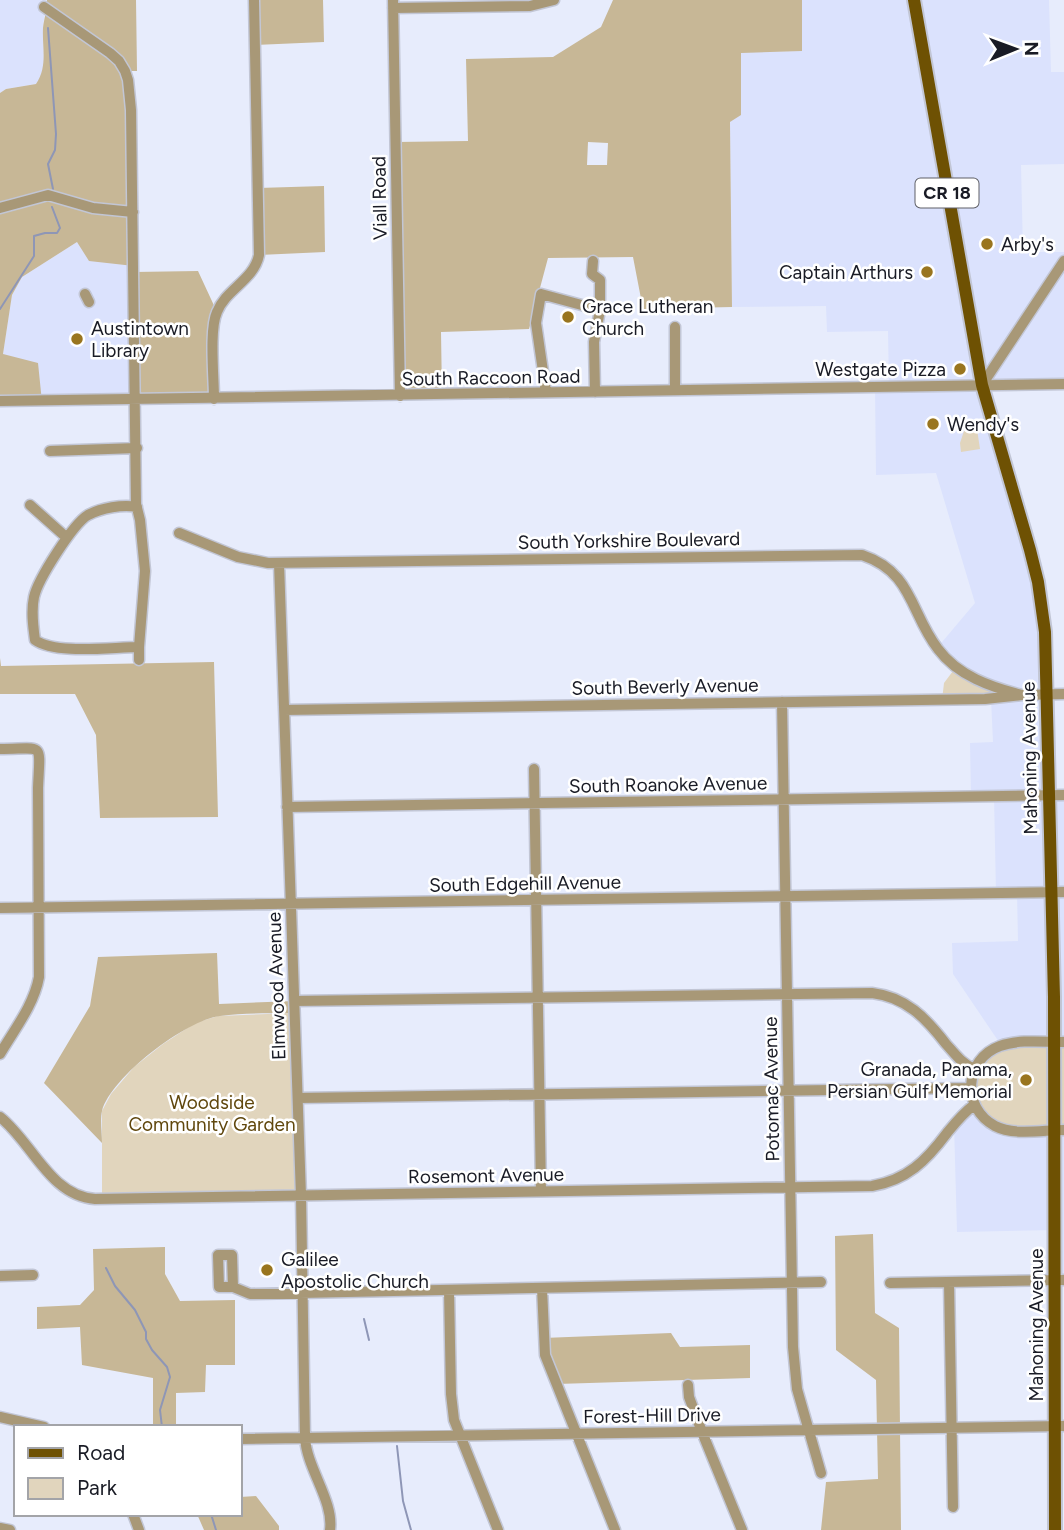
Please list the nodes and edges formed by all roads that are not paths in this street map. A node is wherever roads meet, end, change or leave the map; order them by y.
1 (254, 0) edge
2 (554, 0) edge
3 (914, 0) edge
4 (393, 4) edge
5 (44, 7) dead end
6 (0, 208) edge
7 (134, 212) junction
8 (593, 261) dead end
9 (1064, 261) edge
10 (600, 310) junction
11 (675, 327) dead end
12 (1064, 384) edge
13 (982, 385) junction
14 (675, 390) junction
15 (545, 392) junction
16 (595, 392) junction
17 (400, 396) junction
18 (214, 399) junction
19 (136, 400) junction
20 (0, 401) edge
21 (137, 448) junction
22 (50, 451) dead end
23 (30, 506) dead end
24 (137, 507) junction
25 (179, 533) dead end
26 (67, 538) junction
27 (279, 563) junction
28 (139, 647) junction
29 (139, 660) dead end
30 (1022, 695) junction
31 (1047, 695) junction
32 (1064, 695) edge
33 (782, 702) junction
34 (284, 710) junction
35 (0, 749) edge
36 (534, 769) dead end
37 (1064, 794) edge
38 (1049, 795) junction
39 (784, 799) junction
40 (534, 803) junction
41 (287, 807) junction
42 (1058, 892) edge
43 (786, 896) junction
44 (536, 900) junction
45 (291, 904) junction
46 (0, 908) edge
47 (40, 908) junction
48 (787, 993) junction
49 (538, 997) junction
50 (295, 1001) junction
51 (1059, 1042) edge
52 (0, 1054) edge
53 (974, 1069) junction
54 (970, 1088) junction
55 (789, 1090) junction
56 (539, 1094) junction
57 (298, 1098) junction
58 (974, 1105) junction
59 (0, 1117) edge
60 (1059, 1130) edge
61 (790, 1188) junction
62 (541, 1191) junction
63 (301, 1196) junction
64 (33, 1275) dead end
65 (0, 1276) edge
66 (1059, 1280) edge
67 (821, 1282) dead end
68 (949, 1282) junction
69 (890, 1283) dead end
70 (792, 1284) junction
71 (233, 1287) dead end
72 (542, 1288) junction
73 (449, 1290) junction
74 (303, 1293) junction
75 (688, 1385) dead end
76 (0, 1418) edge
77 (34, 1425) edge
78 (1060, 1427) edge
79 (951, 1428) junction
80 (809, 1430) junction
81 (702, 1432) junction
82 (577, 1435) junction
83 (460, 1436) junction
84 (305, 1438) junction
85 (242, 1439) edge
86 (821, 1473) dead end
87 (953, 1507) dead end
88 (0, 1528) edge
89 (332, 1528) edge
90 (10, 1530) edge
91 (498, 1530) edge
92 (615, 1530) edge
93 (742, 1530) edge
94 (1055, 1530) edge

1 - 18 street
2 - 4 street
3 - 13 main road, Mahoning Avenue / CR 18
4 - 17 street, Viall Road
5 - 7 street
6 - 7 street
7 - 19 street
8 - 10 street
9 - 13 street
10 - 15 street
10 - 16 street
11 - 14 street
12 - 13 street, South Raccoon Road
13 - 14 street, South Raccoon Road
13 - 31 main road, Mahoning Avenue / CR 18
14 - 16 street, South Raccoon Road
15 - 16 street, South Raccoon Road
15 - 17 street, South Raccoon Road
17 - 18 street, South Raccoon Road
18 - 19 street, South Raccoon Road
19 - 20 street, South Raccoon Road
19 - 21 street
21 - 22 street
21 - 24 street
23 - 26 street
24 - 26 street
24 - 28 street
25 - 27 street, South Yorkshire Boulevard
26 - 28 street
27 - 30 street, South Yorkshire Boulevard
27 - 34 street, Elmwood Avenue
28 - 29 street
30 - 31 street, South Beverly Avenue
30 - 33 street, South Beverly Avenue
31 - 32 street, South Beverly Avenue
31 - 38 main road, Mahoning Avenue / CR 18
33 - 34 street, South Beverly Avenue
33 - 39 street, Potomac Avenue
34 - 41 street, Elmwood Avenue
35 - 47 street
36 - 40 street
37 - 38 street, South Roanoke Avenue
38 - 39 street, South Roanoke Avenue
38 - 42 main road, Mahoning Avenue / CR 18
39 - 40 street, South Roanoke Avenue
39 - 43 street, Potomac Avenue
40 - 41 street, South Roanoke Avenue
40 - 44 street
41 - 45 street, Elmwood Avenue
42 - 43 street, South Edgehill Avenue
42 - 51 main road, Mahoning Avenue / CR 18
43 - 44 street, South Edgehill Avenue
43 - 48 street, Potomac Avenue
44 - 45 street, South Edgehill Avenue
44 - 49 street
45 - 47 street, South Edgehill Avenue
45 - 50 street, Elmwood Avenue
46 - 47 street, South Edgehill Avenue
47 - 52 street
48 - 49 street
48 - 53 street
48 - 55 street, Potomac Avenue
49 - 50 street
49 - 56 street
50 - 57 street, Elmwood Avenue
51 - 53 street
51 - 60 main road, Mahoning Avenue / CR 18
53 - 54 street
54 - 55 street
54 - 58 street
55 - 56 street
55 - 61 street, Potomac Avenue
56 - 57 street
56 - 62 street
57 - 63 street, Elmwood Avenue
58 - 60 street
58 - 61 street, Rosemont Avenue
59 - 63 street, Rosemont Avenue
60 - 66 main road, Mahoning Avenue / CR 18
61 - 62 street, Rosemont Avenue
61 - 70 street, Potomac Avenue
62 - 63 street, Rosemont Avenue
63 - 74 street, Elmwood Avenue
64 - 65 street
66 - 68 street
66 - 78 main road, Mahoning Avenue / CR 18
67 - 70 street
68 - 69 street
68 - 79 street
70 - 72 street
70 - 80 street, Potomac Avenue
71 - 74 street
72 - 73 street
72 - 82 street
73 - 74 street
73 - 83 street
74 - 84 street, Elmwood Avenue
75 - 81 street
76 - 77 street
78 - 79 street, Forest-Hill Drive
78 - 94 main road, Mahoning Avenue / CR 18
79 - 80 street, Forest-Hill Drive
79 - 87 street
80 - 81 street, Forest-Hill Drive
80 - 86 street, Potomac Avenue
81 - 82 street, Forest-Hill Drive
81 - 93 street
82 - 83 street, Forest-Hill Drive
82 - 92 street
83 - 84 street, Forest-Hill Drive
83 - 91 street
84 - 85 street, Forest-Hill Drive
84 - 89 street, Elmwood Avenue
88 - 90 street

